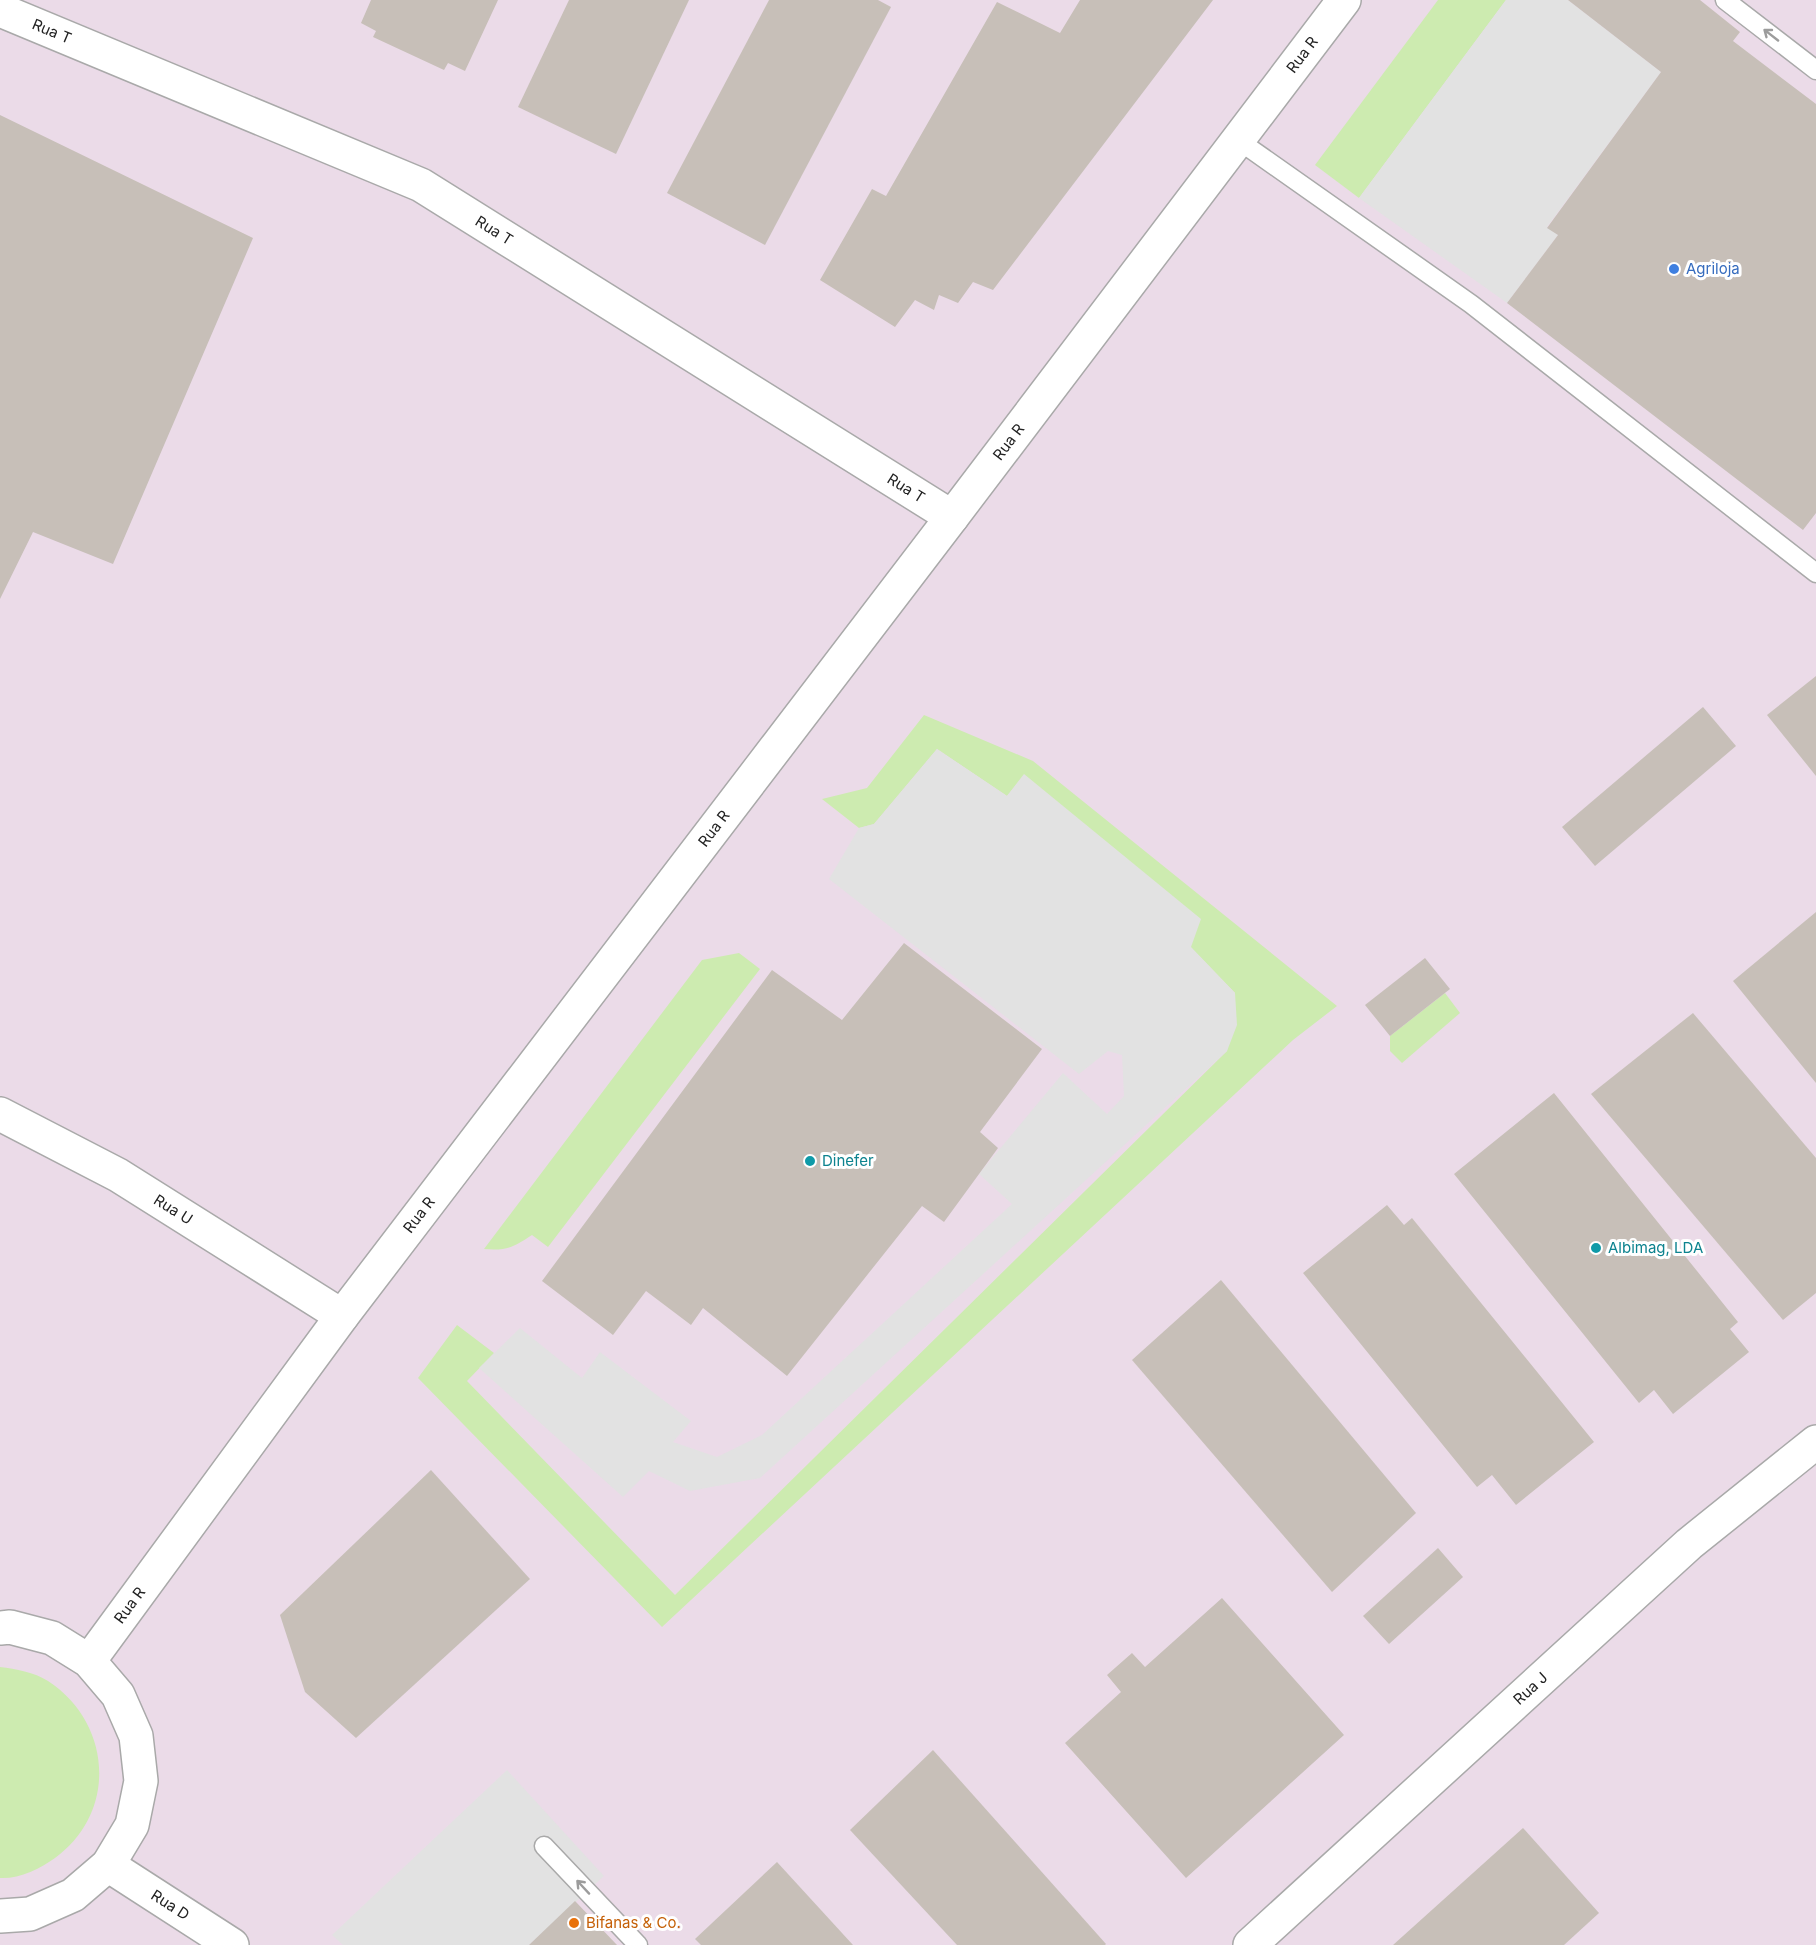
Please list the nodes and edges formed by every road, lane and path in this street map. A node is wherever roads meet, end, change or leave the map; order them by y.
1 (1344, 0) edge
2 (1725, 0) edge
3 (0, 10) edge
4 (1816, 70) edge
5 (1238, 140) junction
6 (952, 517) junction
7 (1816, 573) edge
8 (0, 1114) edge
9 (342, 1316) junction
10 (1816, 1442) edge
11 (0, 1628) edge
12 (88, 1661) junction
13 (544, 1846) dead end
14 (108, 1864) junction
15 (0, 1916) edge
16 (232, 1945) edge
17 (638, 1945) edge
18 (1250, 1945) edge

1 - 5 street, Rua R
4 -> 2 lane
3 - 6 street, Rua T
5 - 6 street, Rua R
5 - 7 lane
6 - 9 street, Rua R
8 - 9 street, Rua U
9 - 12 street, Rua R
10 - 18 street, Rua J
11 - 12 street
12 - 14 street
17 -> 13 lane
14 - 15 street
14 - 16 street, Rua D

